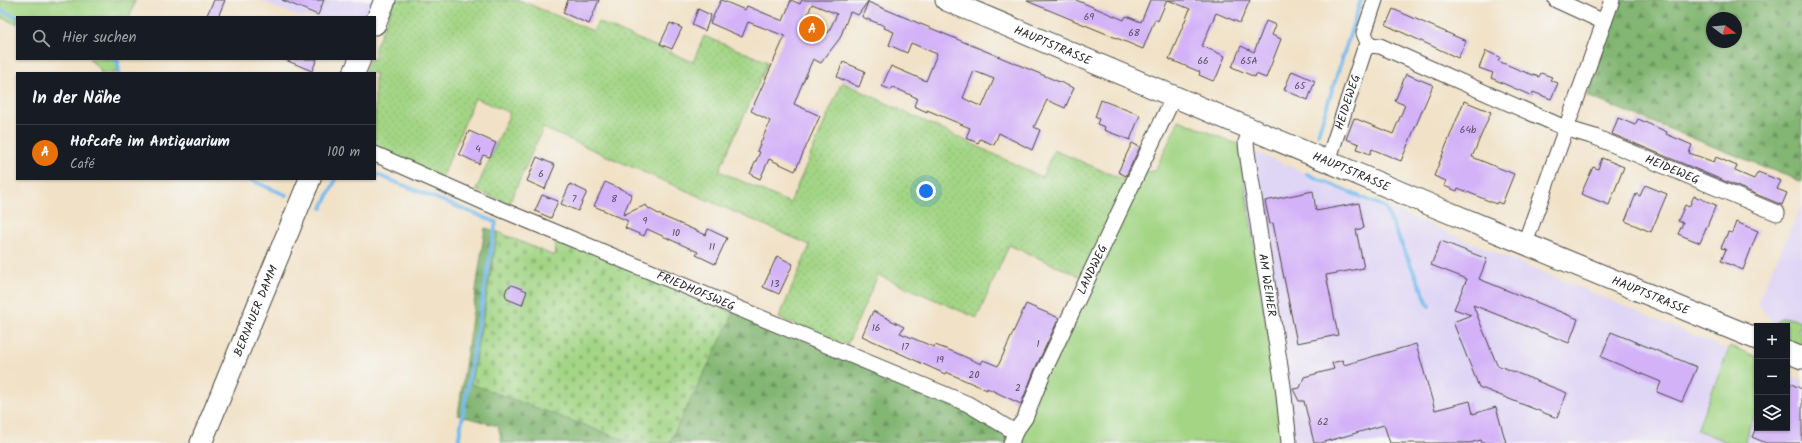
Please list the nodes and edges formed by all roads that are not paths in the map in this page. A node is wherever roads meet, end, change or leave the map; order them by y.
1 (385, 0) edge
2 (946, 0) edge
3 (1375, 0) edge
4 (1556, 0) edge
5 (1612, 0) edge
6 (376, 22) edge
7 (1604, 22) junction
8 (1369, 45) junction
9 (360, 60) edge
10 (354, 72) edge
11 (1174, 96) junction
12 (1566, 128) junction
13 (1252, 129) junction
14 (376, 154) edge
15 (1328, 161) junction
16 (310, 180) edge
17 (1778, 213) dead end
18 (1525, 243) junction
19 (1754, 338) edge
20 (1790, 353) edge
21 (1802, 358) edge
22 (1013, 438) edge
23 (201, 443) edge
24 (1289, 443) edge

1 - 6 main road
2 - 11 main road, HAUPTSTRASSE
3 - 8 street
4 - 7 street
5 - 7 street
7 - 12 street
8 - 12 street, HEIDEWEG
8 - 15 street, HEIDEWEG
9 - 10 main road
11 - 13 main road, HAUPTSTRASSE
11 - 22 street, LANDWEG
12 - 17 street, HEIDEWEG
12 - 18 street
13 - 15 main road, HAUPTSTRASSE
13 - 24 street, AM WEIHER
14 - 22 street, FRIEDHOFSWEG
15 - 18 main road, HAUPTSTRASSE
16 - 23 main road, BERNAUER DAMM
18 - 19 main road, HAUPTSTRASSE
20 - 21 main road

